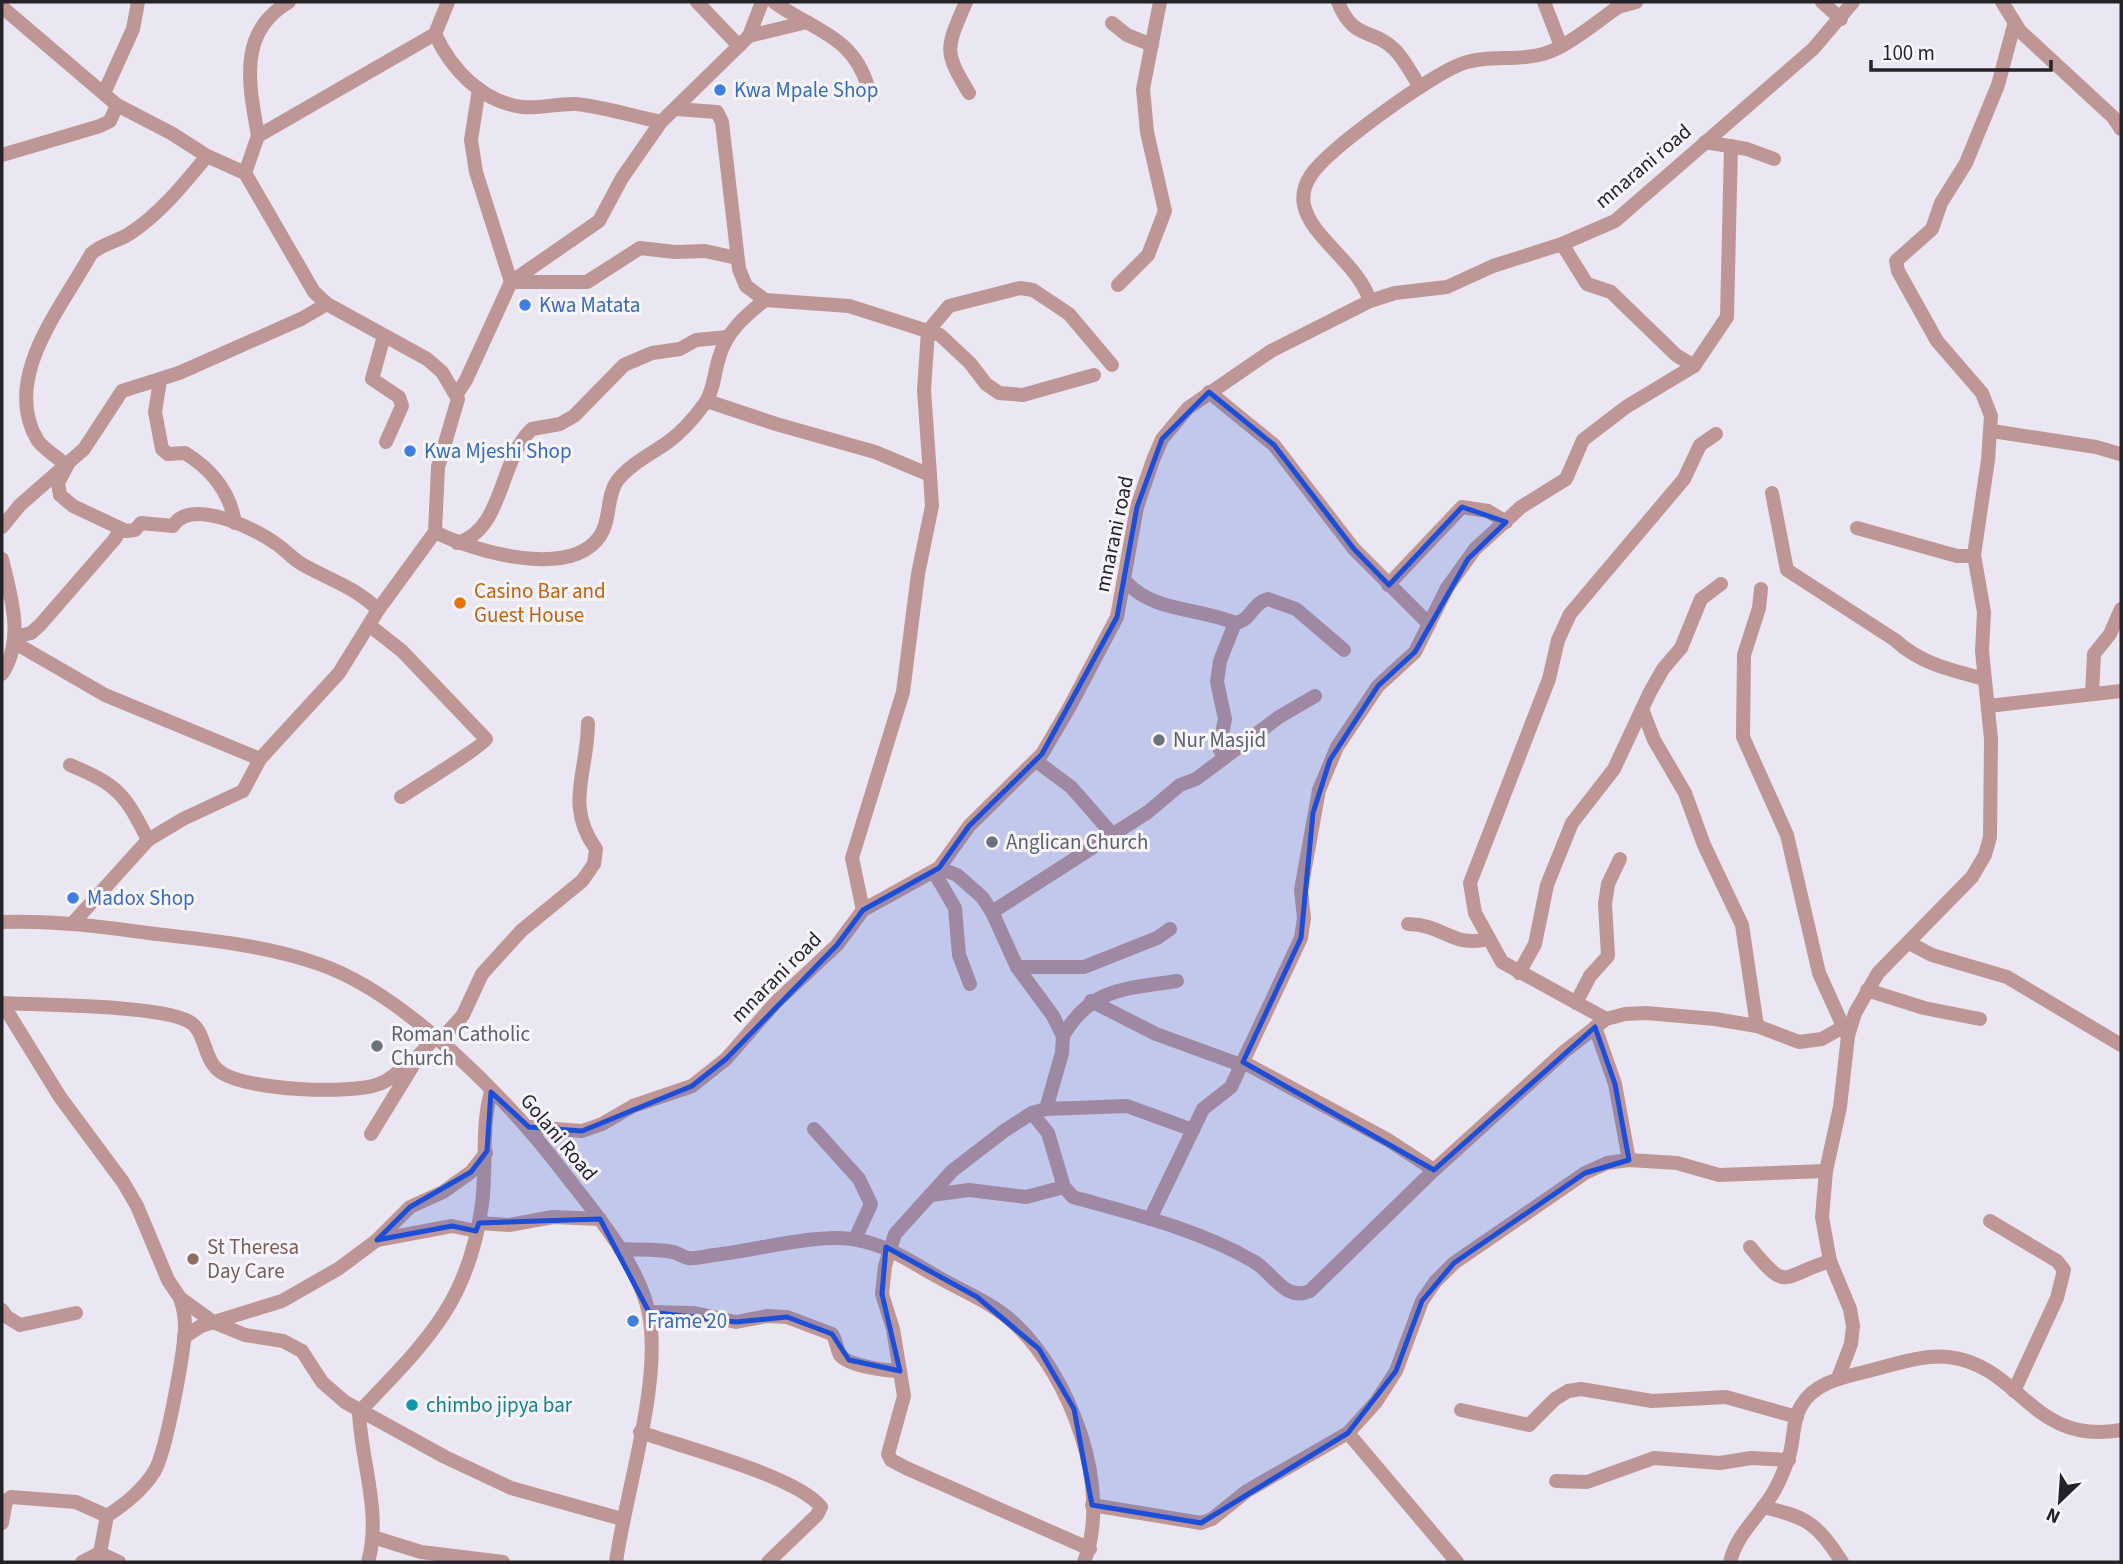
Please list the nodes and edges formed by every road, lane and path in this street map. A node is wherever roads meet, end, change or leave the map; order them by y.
1 (138, 2) edge
2 (289, 2) edge
3 (448, 2) edge
4 (697, 2) edge
5 (762, 2) edge
6 (774, 2) edge
7 (966, 2) edge
8 (1160, 2) edge
9 (1338, 2) edge
10 (1544, 2) edge
11 (1636, 2) edge
12 (1822, 2) edge
13 (1853, 2) edge
14 (2002, 2) edge
15 (1618, 5) edge
16 (2, 7) edge
17 (1841, 19) junction
18 (807, 22) junction
19 (1112, 23) dead end
20 (2014, 25) junction
21 (435, 34) junction
22 (744, 41) junction
23 (1152, 45) junction
24 (1561, 46) junction
25 (1420, 86) junction
26 (868, 87) dead end
27 (479, 89) junction
28 (698, 89) junction
29 (104, 93) junction
30 (970, 93) dead end
31 (117, 105) junction
32 (676, 109) junction
33 (717, 112) junction
34 (661, 122) junction
35 (2121, 129) edge
36 (258, 136) junction
37 (1705, 142) junction
38 (1731, 146) junction
39 (2, 155) edge
40 (207, 156) junction
41 (1774, 159) dead end
42 (245, 173) junction
43 (1562, 244) junction
44 (737, 258) junction
45 (511, 282) junction
46 (1118, 285) dead end
47 (765, 300) junction
48 (1370, 301) junction
49 (327, 304) junction
50 (928, 331) junction
51 (384, 336) junction
52 (728, 337) junction
53 (1112, 365) dead end
54 (1694, 366) junction
55 (1094, 375) dead end
56 (160, 380) junction
57 (1209, 392) junction
58 (457, 394) junction
59 (707, 401) junction
60 (1992, 431) junction
61 (1716, 434) dead end
62 (386, 442) dead end
63 (2120, 454) edge
64 (67, 466) junction
65 (930, 475) junction
66 (1772, 493) dead end
67 (1506, 522) junction
68 (235, 523) junction
69 (2, 527) edge
70 (117, 527) junction
71 (1857, 528) dead end
72 (435, 532) junction
73 (457, 544) junction
74 (1974, 556) junction
75 (2, 559) edge
76 (1126, 582) junction
77 (1721, 584) dead end
78 (1388, 585) junction
79 (1761, 589) dead end
80 (2121, 609) edge
81 (378, 610) junction
82 (1235, 622) junction
83 (1429, 624) junction
84 (369, 625) junction
85 (15, 640) junction
86 (1344, 650) dead end
87 (2, 674) edge
88 (1984, 678) junction
89 (2121, 691) edge
90 (2092, 693) junction
91 (1315, 696) dead end
92 (1988, 706) junction
93 (1642, 709) junction
94 (588, 723) dead end
95 (1225, 757) junction
96 (260, 759) junction
97 (1036, 761) junction
98 (70, 765) dead end
99 (401, 797) dead end
100 (1113, 835) junction
101 (148, 840) junction
102 (1620, 859) dead end
103 (937, 870) junction
104 (863, 910) junction
105 (992, 912) junction
106 (2, 922) edge
107 (73, 923) junction
108 (1408, 924) dead end
109 (1170, 929) dead end
110 (1489, 939) junction
111 (1909, 943) junction
112 (1017, 967) junction
113 (1519, 973) junction
114 (1177, 981) dead end
115 (970, 984) dead end
116 (1867, 990) junction
117 (1091, 1002) junction
118 (2, 1003) edge
119 (1576, 1003) junction
120 (1980, 1019) dead end
121 (1601, 1023) junction
122 (1757, 1026) junction
123 (1845, 1032) junction
124 (1063, 1036) junction
125 (435, 1038) junction
126 (2121, 1045) edge
127 (420, 1054) junction
128 (1242, 1063) junction
129 (491, 1091) junction
130 (1039, 1111) junction
131 (529, 1128) junction
132 (814, 1129) dead end
133 (1193, 1130) junction
134 (372, 1134) dead end
135 (487, 1151) junction
136 (1629, 1160) junction
137 (1434, 1170) junction
138 (1826, 1171) junction
139 (1064, 1187) junction
140 (931, 1195) junction
141 (600, 1219) junction
142 (1150, 1219) junction
143 (1990, 1221) dead end
144 (478, 1227) junction
145 (855, 1239) junction
146 (377, 1240) junction
147 (1750, 1247) dead end
148 (620, 1249) junction
149 (889, 1249) junction
150 (1830, 1261) junction
151 (180, 1298) junction
152 (2, 1310) edge
153 (649, 1312) junction
154 (76, 1313) dead end
155 (213, 1322) junction
156 (184, 1337) junction
157 (900, 1371) junction
158 (1838, 1378) junction
159 (2014, 1391) junction
160 (1461, 1410) dead end
161 (359, 1412) junction
162 (1797, 1417) junction
163 (2121, 1430) edge
164 (640, 1432) junction
165 (1348, 1433) junction
166 (1789, 1460) junction
167 (1556, 1482) dead end
168 (1092, 1505) junction
169 (1763, 1507) junction
170 (107, 1516) junction
171 (622, 1519) junction
172 (2, 1523) edge
173 (373, 1537) junction
174 (100, 1553) junction
175 (1087, 1555) edge
176 (82, 1562) edge
177 (119, 1562) edge
178 (368, 1562) edge
179 (503, 1562) edge
180 (616, 1562) edge
181 (768, 1562) edge
182 (1457, 1562) edge
183 (1730, 1562) edge
184 (1842, 1562) edge

1 - 29 street
2 - 36 street
3 - 21 street
4 - 22 street
5 - 22 street
6 - 18 street
7 - 30 street
8 - 23 street
9 - 25 street
10 - 24 street
11 - 15 street
12 - 17 street
13 - 17 street, mnarani road
14 - 20 street
15 - 24 street
16 - 29 street
17 - 37 street, mnarani road
18 - 22 street
18 - 26 street
19 - 23 street
20 - 35 street
20 - 60 street
21 - 27 street
21 - 36 street
22 - 28 street
23 - 46 street
24 - 25 street
25 - 48 street
27 - 34 street
27 - 45 street
28 - 32 street
28 - 33 street
29 - 31 street
31 - 39 street
31 - 40 street
32 - 33 street
32 - 34 street
33 - 44 street
34 - 45 street
36 - 42 street
37 - 38 street
37 - 43 street, mnarani road
38 - 41 street
38 - 54 street
40 - 42 street
40 - 64 street
42 - 49 street
43 - 48 street, mnarani road
43 - 54 street
44 - 45 street
44 - 47 street
45 - 58 street
47 - 50 street
47 - 52 street
48 - 57 street, mnarani road
49 - 51 street
49 - 56 street
50 - 53 street
50 - 55 street
50 - 65 street
51 - 58 street
51 - 62 street
52 - 59 street
52 - 73 street
54 - 67 street
56 - 64 street
56 - 68 street
57 - 76 street, mnarani road
57 - 78 street
58 - 72 street
59 - 65 street
59 - 73 street
60 - 63 street
60 - 74 street
61 - 110 street
64 - 69 street
64 - 70 street
65 - 104 street
66 - 88 street
67 - 78 street
67 - 83 street
68 - 70 street
68 - 81 street
70 - 85 street
71 - 74 street
72 - 73 street
72 - 81 street
74 - 88 street
75 - 85 street
76 - 82 street
76 - 97 street, mnarani road
77 - 93 street
78 - 83 street
79 - 123 street
80 - 90 street
81 - 84 street
82 - 86 street
82 - 95 street
83 - 128 street
84 - 96 street
84 - 99 street
85 - 87 street
85 - 96 street
88 - 92 street
89 - 90 street
90 - 92 street
91 - 95 street
92 - 111 street
93 - 113 street
93 - 122 street
94 - 125 street
95 - 100 street
96 - 101 street
97 - 100 street
97 - 103 street, mnarani road
98 - 101 street
100 - 105 street
101 - 107 street
102 - 119 street
103 - 104 street, mnarani road
103 - 105 street
103 - 115 street
104 - 131 street, mnarani road
105 - 112 street
106 - 107 street, Golani Road
107 - 125 street, Golani Road
108 - 110 street
109 - 112 street
110 - 113 street
111 - 116 street
111 - 126 street
112 - 124 street
113 - 119 street
114 - 117 street
116 - 120 street
116 - 123 street
117 - 124 street
117 - 128 street
118 - 127 street
118 - 151 street
119 - 121 street
121 - 122 street
121 - 136 street
121 - 137 street
122 - 123 street
123 - 138 street
124 - 130 street
125 - 127 street
125 - 129 street, Golani Road
127 - 134 street
128 - 133 street
128 - 137 street
129 - 131 street, Golani Road
129 - 135 street
130 - 133 street
130 - 139 street
130 - 140 street
131 - 141 street, Golani Road
132 - 145 street
133 - 142 street
135 - 144 street
135 - 146 street
136 - 138 street
136 - 165 street
137 - 142 street
138 - 150 street
139 - 140 street
139 - 142 street
140 - 149 street
141 - 144 street
141 - 148 street, Golani Road
143 - 159 street
144 - 146 street
144 - 161 street
145 - 148 street
145 - 149 street
146 - 155 street
147 - 150 street
148 - 153 street, Golani Road
149 - 157 street
149 - 168 street
150 - 158 street
151 - 155 street
151 - 156 street
152 - 154 street
153 - 157 street
153 - 164 street, Golani Road
155 - 156 street
155 - 161 street
156 - 170 street
157 - 175 street
158 - 159 street
158 - 162 street
159 - 163 street
160 - 162 street
161 - 171 street
161 - 173 street
162 - 166 street
164 - 171 street, Golani Road
164 - 181 street
165 - 168 street
165 - 182 street
166 - 167 street
166 - 169 street
168 - 175 street
169 - 183 street
169 - 184 street
170 - 172 street
170 - 174 street
171 - 180 street, Golani Road
173 - 178 street
173 - 179 street
174 - 176 street
174 - 177 street

